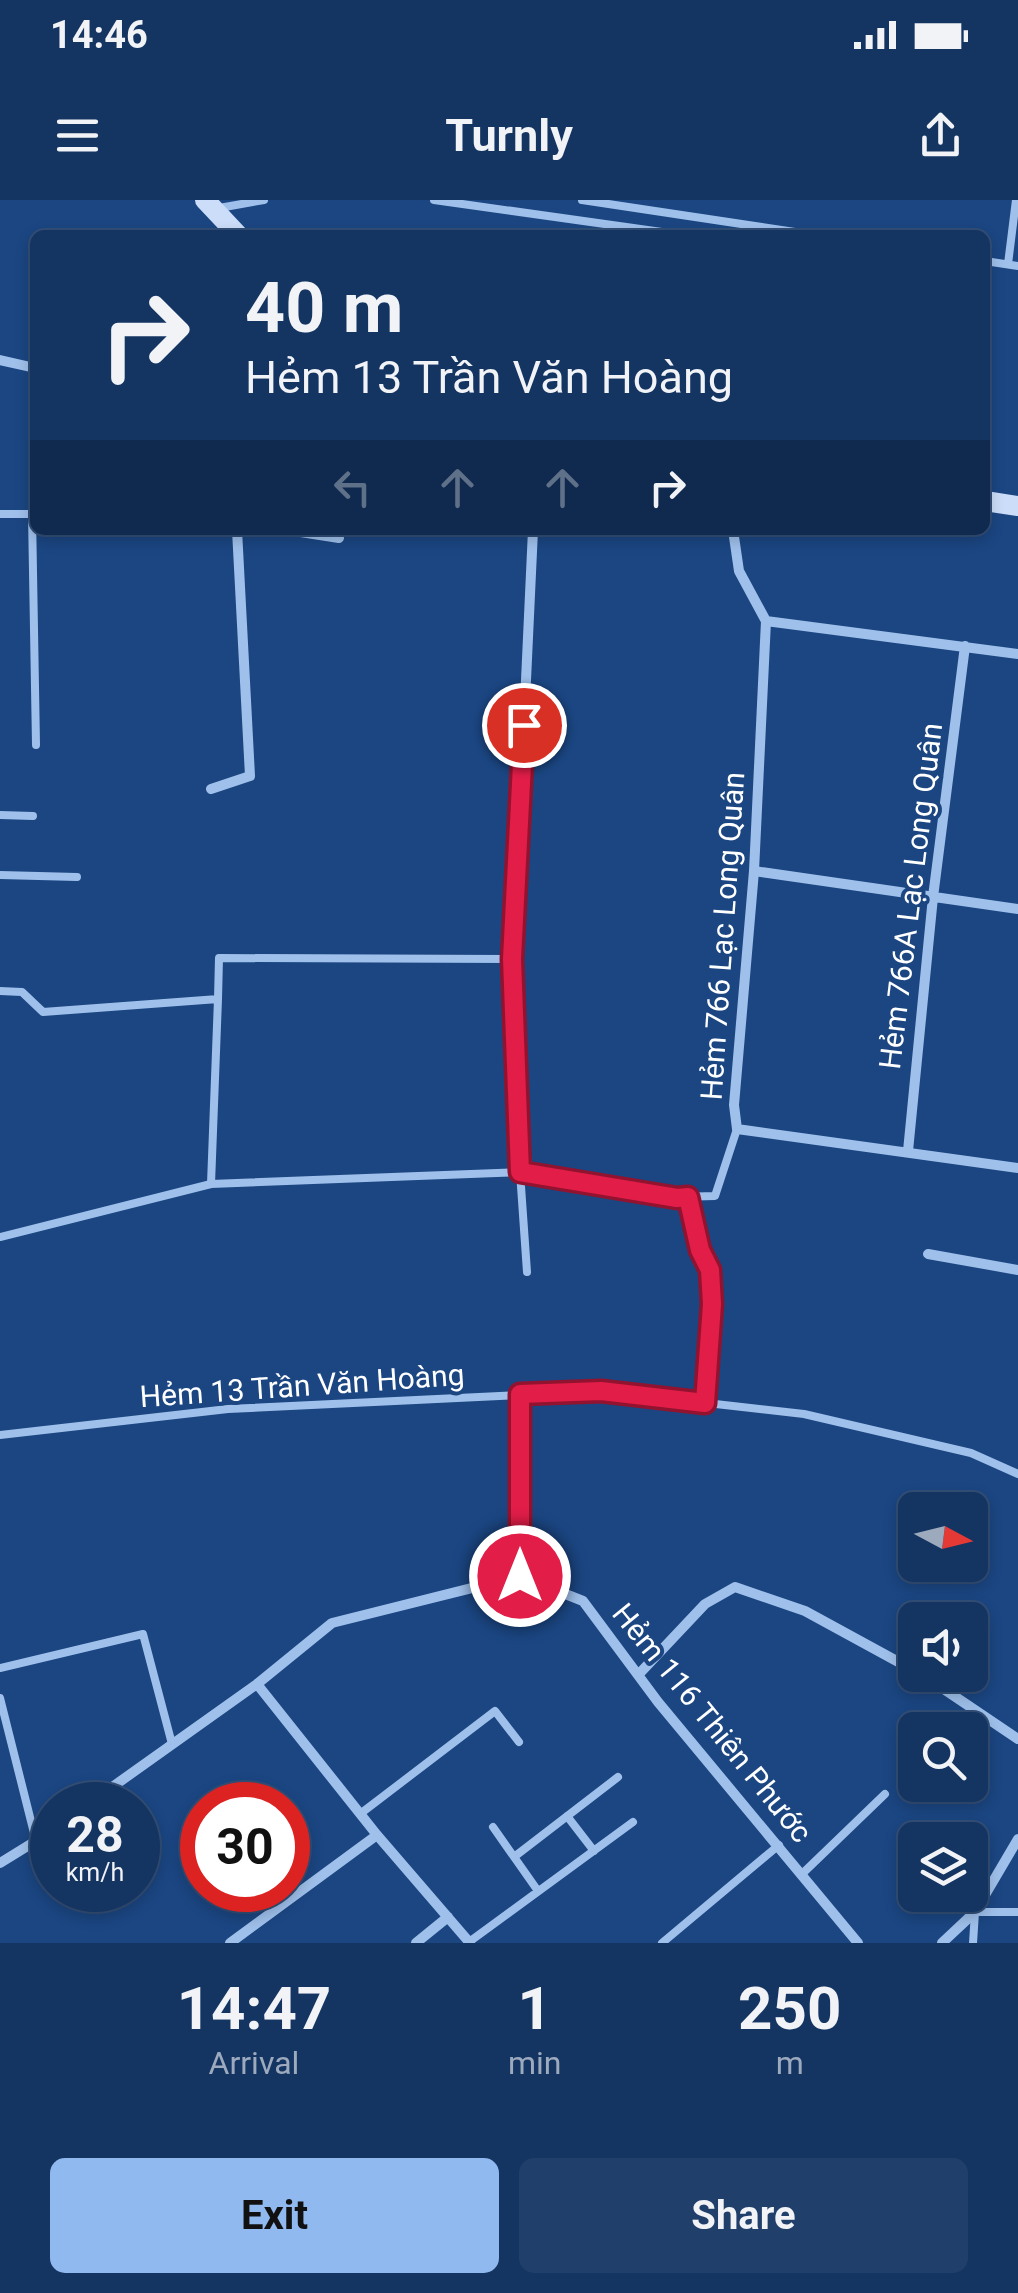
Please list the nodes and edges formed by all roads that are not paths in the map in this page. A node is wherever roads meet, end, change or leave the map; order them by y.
1 (264, 200) edge
2 (434, 200) edge
3 (582, 200) edge
4 (1016, 200) edge
5 (209, 205) edge
6 (233, 230) edge
7 (647, 230) edge
8 (781, 230) edge
9 (990, 262) edge
10 (1008, 264) junction
11 (1018, 266) edge
12 (0, 360) edge
13 (30, 367) edge
14 (990, 502) edge
15 (1018, 506) edge
16 (0, 514) edge
17 (30, 514) edge
18 (34, 535) edge
19 (237, 535) edge
20 (320, 535) edge
21 (534, 535) edge
22 (734, 535) edge
23 (339, 538) dead end
24 (766, 621) junction
25 (966, 646) junction
26 (1018, 654) edge
27 (36, 744) dead end
28 (211, 790) dead end
29 (0, 815) edge
30 (33, 816) dead end
31 (754, 871) junction
32 (0, 875) edge
33 (76, 877) dead end
34 (933, 896) junction
35 (1018, 910) edge
36 (512, 959) junction
37 (0, 992) edge
38 (218, 1000) junction
39 (736, 1129) junction
40 (908, 1151) junction
41 (1018, 1168) edge
42 (520, 1172) junction
43 (211, 1184) junction
44 (688, 1197) junction
45 (0, 1237) edge
46 (928, 1254) dead end
47 (1018, 1270) edge
48 (527, 1272) dead end
49 (520, 1394) junction
50 (705, 1403) junction
51 (0, 1436) edge
52 (1018, 1474) edge
53 (520, 1576) junction
54 (898, 1661) edge
55 (0, 1668) edge
56 (639, 1674) junction
57 (256, 1684) junction
58 (949, 1692) edge
59 (0, 1698) edge
60 (1018, 1738) edge
61 (519, 1742) dead end
62 (172, 1744) junction
63 (618, 1777) dead end
64 (120, 1782) edge
65 (885, 1794) dead end
66 (360, 1814) junction
67 (567, 1816) junction
68 (30, 1817) edge
69 (633, 1822) dead end
70 (493, 1827) dead end
71 (377, 1835) junction
72 (1018, 1839) edge
73 (30, 1845) edge
74 (778, 1845) junction
75 (594, 1851) junction
76 (514, 1857) junction
77 (0, 1863) edge
78 (802, 1874) junction
79 (988, 1890) edge
80 (538, 1891) junction
81 (975, 1912) joint
82 (988, 1912) edge
83 (1018, 1912) edge
84 (448, 1917) junction
85 (855, 1939) edge
86 (469, 1942) edge
87 (230, 1943) edge
88 (416, 1943) edge
89 (662, 1943) edge
90 (840, 1943) edge
91 (942, 1943) edge
92 (973, 1943) edge

1 - 5 lane
2 - 7 lane
3 - 8 lane
4 - 10 lane
5 - 6 main road
9 - 10 lane
10 - 11 lane
12 - 13 street
14 - 15 main road
16 - 17 lane
18 - 27 lane
19 - 28 street
20 - 23 street
21 - 36 street
22 - 24 street
24 - 25 street
24 - 31 street, Hẻm 766 Lạc Long Quân
25 - 26 street
25 - 34 street, Hẻm 766A Lạc Long Quân
29 - 30 lane
31 - 34 street
31 - 39 street, Hẻm 766 Lạc Long Quân
32 - 33 lane
34 - 35 street
34 - 40 street, Hẻm 766A Lạc Long Quân
36 - 38 lane
36 - 42 street
37 - 38 lane
38 - 43 lane
39 - 40 street, Hẻm 766 Lạc Long Quân
39 - 44 lane
40 - 41 street, Hẻm 766 Lạc Long Quân
42 - 43 lane
42 - 44 lane
42 - 48 lane
43 - 45 lane
44 - 50 lane
46 - 47 street
49 - 50 lane, Hẻm 13 Trần Văn Hoàng
49 - 51 lane, Hẻm 13 Trần Văn Hoàng
49 - 53 street
50 - 52 lane, Hẻm 13 Trần Văn Hoàng
53 - 56 street, Hẻm 116 Thiên Phước
53 - 57 street
54 - 56 street
55 - 62 lane
56 - 74 street, Hẻm 116 Thiên Phước
57 - 62 street
57 - 66 street
58 - 60 street
59 - 68 lane
61 - 66 lane
62 - 64 street
63 - 67 lane
65 - 78 lane
66 - 71 street
67 - 75 lane
67 - 76 lane
69 - 75 lane
70 - 76 lane
71 - 84 street
71 - 87 street
72 - 79 street
73 - 77 street
74 - 78 street, Hẻm 116 Thiên Phước
74 - 89 lane
75 - 80 lane
76 - 80 lane
78 - 85 street, Hẻm 116 Thiên Phước
80 - 86 lane
81 - 91 street
81 - 92 lane
82 - 83 lane
84 - 86 street
84 - 88 street
85 - 90 lane

